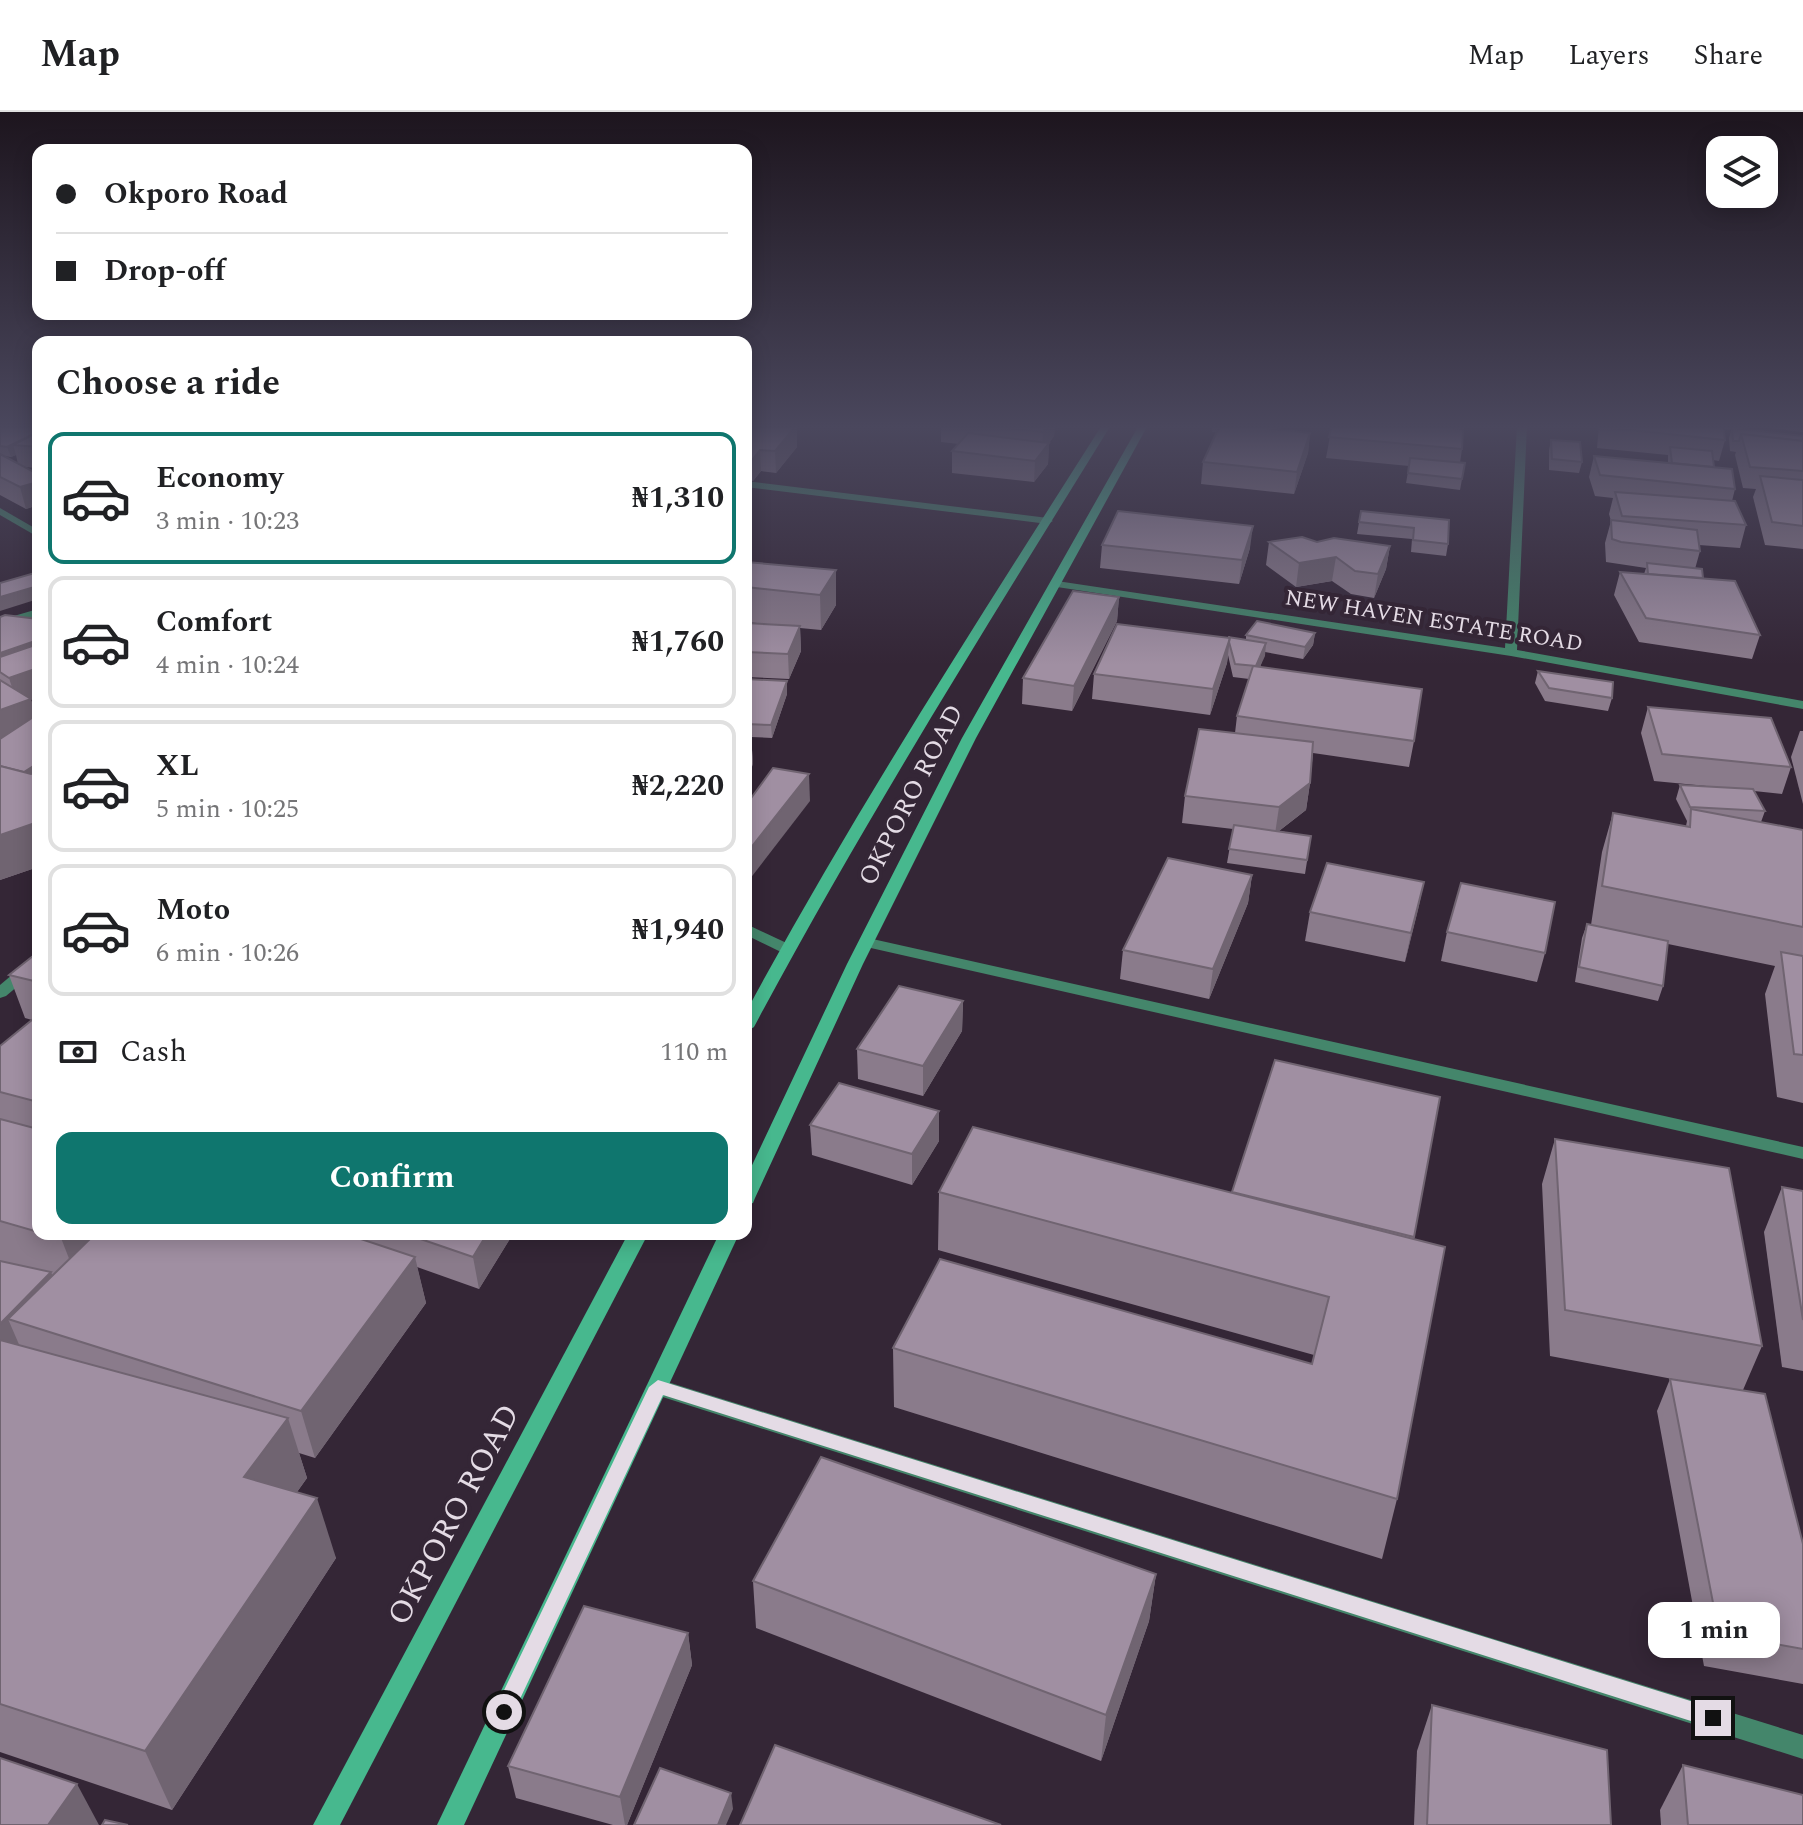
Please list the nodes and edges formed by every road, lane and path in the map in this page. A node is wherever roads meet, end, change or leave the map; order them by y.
1 (917, 505) edge
2 (1058, 505) edge
3 (1100, 505) edge
4 (1518, 505) edge
5 (0, 511) edge
6 (1048, 521) junction
7 (32, 522) edge
8 (24, 525) junction
9 (32, 530) edge
10 (1057, 584) junction
11 (32, 614) edge
12 (0, 624) edge
13 (1511, 652) junction
14 (1803, 705) edge
15 (752, 932) edge
16 (868, 943) junction
17 (787, 949) junction
18 (32, 966) edge
19 (0, 993) edge
20 (752, 1016) edge
21 (1803, 1153) edge
22 (752, 1185) edge
23 (635, 1240) edge
24 (726, 1240) edge
25 (658, 1387) junction
26 (1803, 1747) edge
27 (326, 1825) edge
28 (450, 1825) edge

1 - 6 street
2 - 6 main road, OKPORO ROAD
3 - 10 main road, OKPORO ROAD
4 - 13 street
5 - 8 street
6 - 17 main road, OKPORO ROAD
7 - 8 street
8 - 9 street
10 - 13 street, NEW HAVEN ESTATE ROAD
10 - 16 main road, OKPORO ROAD
11 - 12 street
13 - 14 street, NEW HAVEN ESTATE ROAD
15 - 17 street
16 - 21 street
16 - 22 main road, OKPORO ROAD
17 - 20 main road, OKPORO ROAD
18 - 19 street
23 - 27 main road, OKPORO ROAD
24 - 25 main road
25 - 26 street
25 - 28 main road

